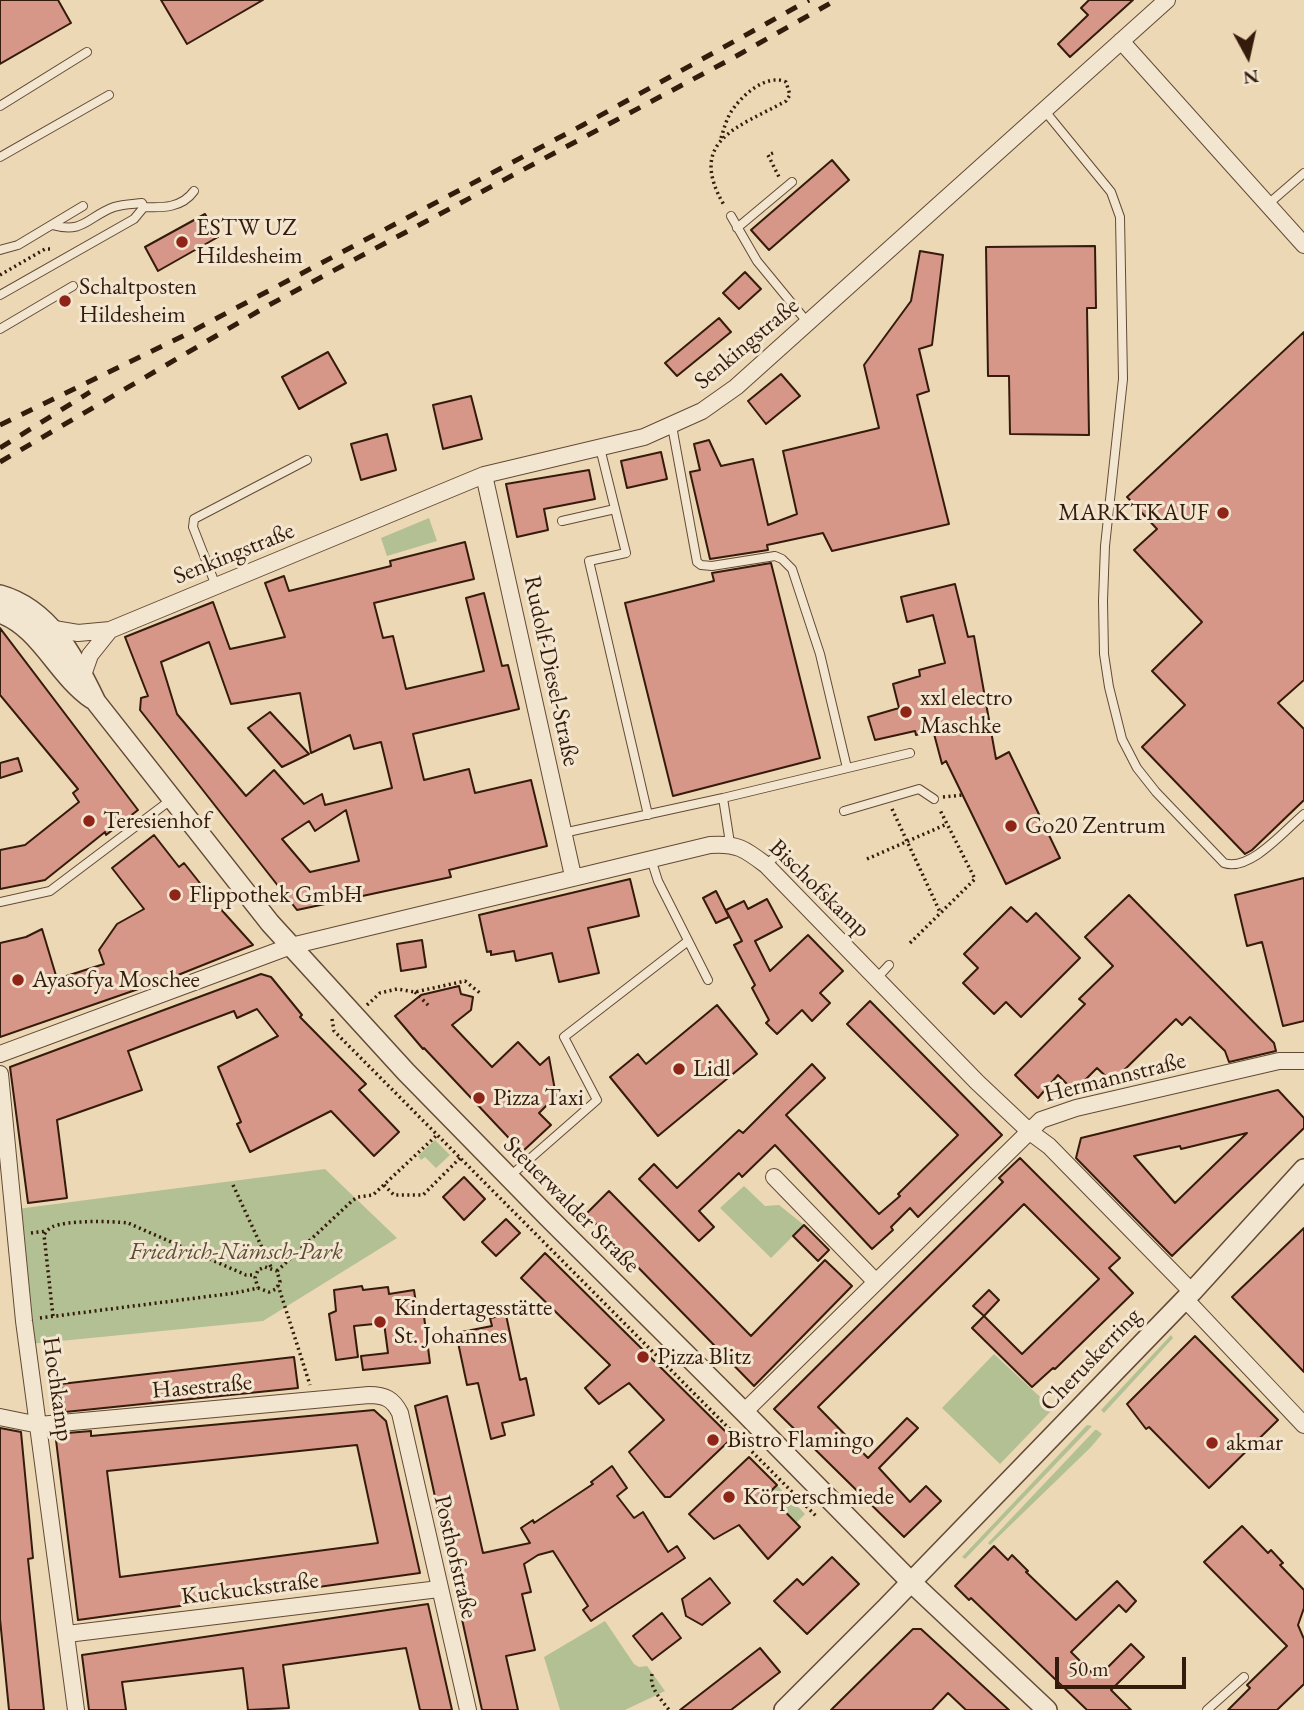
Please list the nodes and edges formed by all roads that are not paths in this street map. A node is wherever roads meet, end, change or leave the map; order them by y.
1 (1167, 0) edge
2 (1121, 41) junction
3 (87, 52) dead end
4 (109, 95) dead end
5 (0, 106) edge
6 (1044, 110) junction
7 (0, 157) edge
8 (1304, 173) edge
9 (792, 182) dead end
10 (194, 191) dead end
11 (1267, 205) junction
12 (83, 206) dead end
13 (144, 207) junction
14 (731, 216) road end
15 (52, 225) junction
16 (737, 228) junction
17 (1304, 245) edge
18 (0, 250) edge
19 (73, 286) dead end
20 (0, 295) edge
21 (808, 323) junction
22 (0, 329) edge
23 (672, 426) junction
24 (600, 448) junction
25 (307, 460) dead end
26 (484, 475) junction
27 (615, 509) junction
28 (562, 521) dead end
29 (216, 586) junction
30 (0, 595) edge
31 (0, 613) edge
32 (54, 629) junction
33 (110, 630) junction
34 (83, 675) junction
35 (96, 702) junction
36 (910, 753) dead end
37 (847, 768) junction
38 (723, 798) junction
39 (172, 799) junction
40 (934, 799) road end
41 (844, 811) dead end
42 (1304, 814) edge
43 (648, 815) junction
44 (564, 833) junction
45 (730, 843) junction
46 (651, 859) junction
47 (573, 876) junction
48 (0, 902) edge
49 (688, 941) junction
50 (290, 946) junction
51 (708, 980) dead end
52 (0, 1054) edge
53 (1304, 1061) edge
54 (0, 1074) edge
55 (1030, 1132) junction
56 (1304, 1169) edge
57 (509, 1177) junction
58 (774, 1177) dead end
59 (876, 1282) junction
60 (1189, 1296) junction
61 (744, 1412) junction
62 (400, 1413) joint
63 (0, 1416) edge
64 (39, 1424) junction
65 (1304, 1425) edge
66 (911, 1582) junction
67 (439, 1589) junction
68 (67, 1634) junction
69 (1244, 1677) dead end
70 (76, 1710) edge
71 (467, 1710) edge
72 (784, 1710) edge
73 (1047, 1710) edge
74 (1207, 1710) edge

1 - 2 street, Senkingstraße
2 - 6 street, Senkingstraße
2 - 11 street
3 - 5 lane
4 - 7 lane
6 - 21 street, Senkingstraße
6 - 42 lane
8 - 11 lane
9 - 16 lane
10 - 13 lane
11 - 17 street
12 - 15 lane
13 - 15 lane
13 - 20 lane
14 - 16 lane
15 - 18 lane
16 - 21 lane
19 - 22 lane
21 - 23 street, Senkingstraße
23 - 24 street, Senkingstraße
23 - 37 lane
24 - 26 street, Senkingstraße
24 - 27 lane
25 - 29 lane
26 - 29 street, Senkingstraße
26 - 44 street, Rudolf-Diesel-Straße
27 - 28 lane
27 - 43 lane
29 - 33 street, Senkingstraße
30 - 32 street, Steuerwalder Straße
31 - 35 street, Steuerwalder Straße
32 - 33 street, Senkingstraße
32 - 34 street, Steuerwalder Straße
33 - 34 street
34 - 35 street, Steuerwalder Straße
35 - 39 street, Steuerwalder Straße
36 - 37 lane
37 - 38 lane
38 - 43 lane
38 - 45 lane
39 - 48 lane
39 - 50 street, Steuerwalder Straße
40 - 41 lane
43 - 44 lane
44 - 47 street, Rudolf-Diesel-Straße
45 - 46 street, Bischofskamp
45 - 55 street, Bischofskamp
46 - 47 street, Bischofskamp
46 - 49 lane
47 - 50 street, Bischofskamp
49 - 51 lane
49 - 57 lane
50 - 52 street, Bischofskamp
50 - 57 street, Steuerwalder Straße
53 - 55 street, Hermannstraße
54 - 64 street, Hochkamp
55 - 59 street, Hermannstraße
55 - 60 street, Bischofskamp
56 - 60 street, Cheruskerring
57 - 61 street, Steuerwalder Straße
58 - 59 street
59 - 61 street, Hermannstraße
60 - 65 street, Bischofskamp
60 - 66 street, Cheruskerring
61 - 66 street, Steuerwalder Straße
62 - 64 street, Hasestraße
62 - 67 street, Posthofstraße
63 - 64 street, Hasestraße
64 - 68 street, Hochkamp
66 - 72 street, Cheruskerring
66 - 73 street, Steuerwalder Straße
67 - 68 street, Kuckuckstraße
67 - 71 street, Posthofstraße
68 - 70 street, Hochkamp
69 - 74 lane

